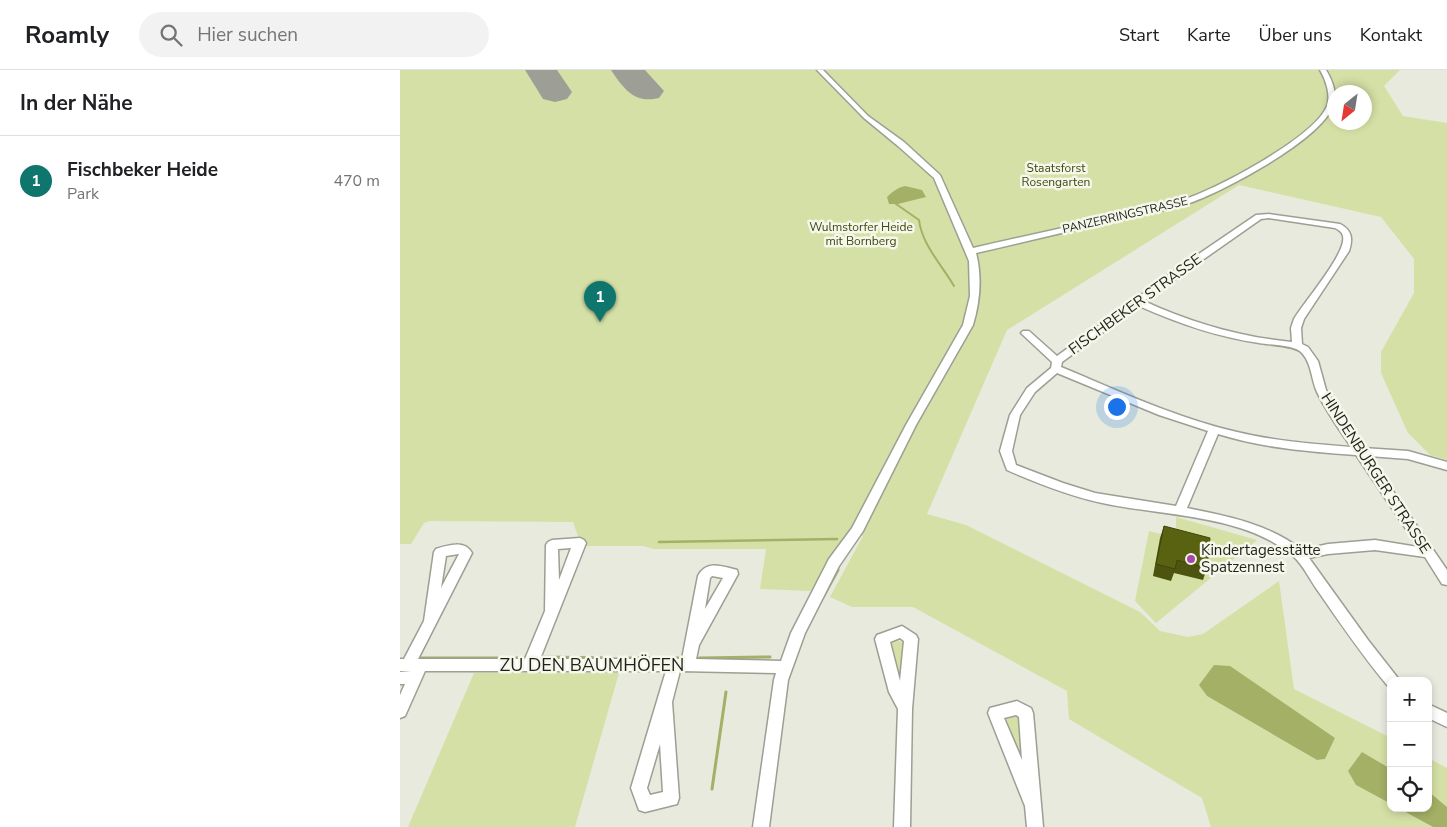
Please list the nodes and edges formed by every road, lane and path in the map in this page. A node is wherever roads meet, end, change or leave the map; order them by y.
1 (820, 70) edge
2 (1323, 70) edge
3 (972, 251) junction
4 (1138, 302) junction
5 (1026, 333) dead end
6 (1297, 346) junction
7 (1056, 365) junction
8 (1214, 430) junction
9 (1360, 451) junction
10 (1447, 466) edge
11 (1180, 510) junction
12 (1428, 553) junction
13 (1299, 555) junction
14 (1447, 580) edge
15 (552, 614) junction
16 (430, 619) junction
17 (692, 644) junction
18 (530, 665) junction
19 (681, 665) junction
20 (785, 667) junction
21 (411, 669) edge
22 (1389, 677) edge
23 (400, 678) edge
24 (665, 702) junction
25 (905, 709) dead end
26 (400, 711) edge
27 (1432, 713) edge
28 (1447, 720) edge
29 (1034, 808) junction
30 (761, 827) edge
31 (902, 827) edge
32 (1035, 827) edge

1 - 3 street
2 - 3 street, PANZERRINGSTRASSE
3 - 20 street
4 - 6 street
4 - 6 street, FISCHBEKER STRASSE
4 - 7 street, FISCHBEKER STRASSE
5 - 7 street
6 - 9 street, HINDENBURGER STRASSE
7 - 8 street
7 - 11 street, FISCHBEKER STRASSE
8 - 9 street
8 - 11 street
9 - 10 street
9 - 12 street, HINDENBURGER STRASSE
11 - 13 street
12 - 13 street
12 - 14 street, HINDENBURGER STRASSE
13 - 22 street
15 - 15 street
15 - 18 street
16 - 16 street
16 - 21 street
17 - 17 street
17 - 19 street
18 - 19 street, ZU DEN BAUMHÖFEN
18 - 21 street, ZU DEN BAUMHÖFEN
19 - 20 street, ZU DEN BAUMHÖFEN
19 - 24 street
20 - 30 street
21 - 23 street, ZU DEN BAUMHÖFEN
21 - 26 street
24 - 24 street
25 - 31 street
27 - 28 street
29 - 29 street
29 - 32 street

